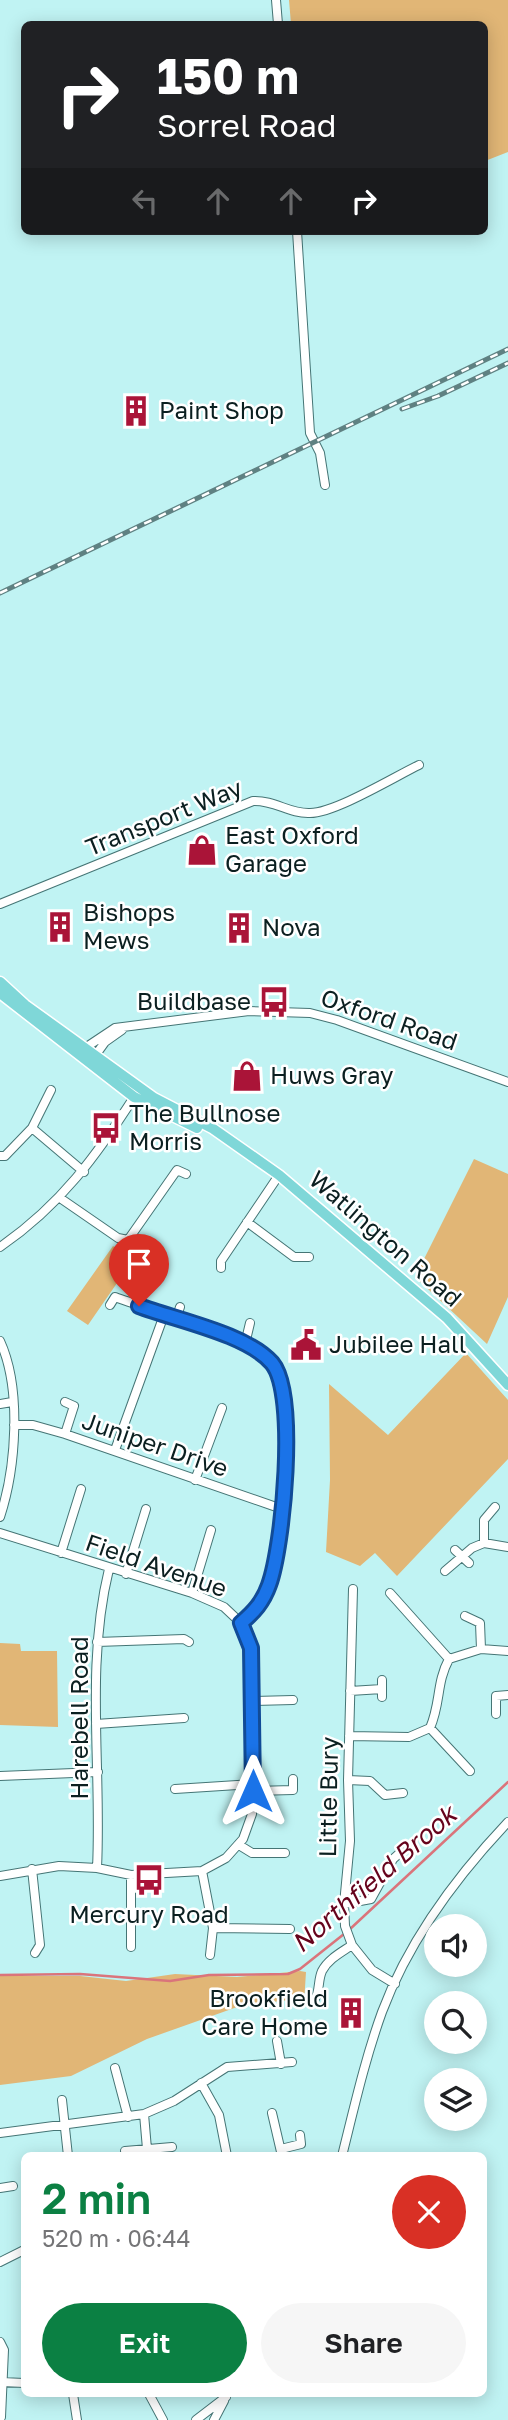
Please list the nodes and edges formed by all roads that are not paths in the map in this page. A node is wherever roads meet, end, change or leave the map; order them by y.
1 (276, 0) edge
2 (278, 21) edge
3 (297, 235) edge
4 (325, 485) dead end
5 (419, 765) dead end
6 (0, 904) edge
7 (0, 982) edge
8 (0, 993) edge
9 (131, 1025) junction
10 (81, 1051) junction
11 (93, 1059) junction
12 (508, 1082) edge
13 (51, 1090) dead end
14 (137, 1092) junction
15 (32, 1128) junction
16 (0, 1156) edge
17 (84, 1172) junction
18 (186, 1174) dead end
19 (279, 1175) junction
20 (60, 1198) junction
21 (247, 1222) junction
22 (0, 1247) edge
23 (309, 1257) dead end
24 (221, 1268) dead end
25 (110, 1305) dead end
26 (180, 1307) dead end
27 (164, 1315) junction
28 (176, 1320) junction
29 (250, 1323) dead end
30 (0, 1341) edge
31 (245, 1344) junction
32 (508, 1385) edge
33 (12, 1402) junction
34 (65, 1402) dead end
35 (0, 1404) edge
36 (222, 1408) dead end
37 (14, 1426) junction
38 (65, 1434) junction
39 (115, 1450) junction
40 (195, 1480) junction
41 (81, 1489) dead end
42 (495, 1507) dead end
43 (146, 1509) dead end
44 (282, 1509) junction
45 (0, 1517) edge
46 (211, 1530) dead end
47 (0, 1533) edge
48 (484, 1543) junction
49 (508, 1546) edge
50 (459, 1552) junction
51 (61, 1553) junction
52 (469, 1563) dead end
53 (109, 1569) junction
54 (445, 1571) dead end
55 (126, 1574) junction
56 (354, 1589) dead end
57 (192, 1593) junction
58 (390, 1593) dead end
59 (465, 1616) dead end
60 (241, 1623) junction
61 (189, 1642) dead end
62 (97, 1643) junction
63 (481, 1649) junction
64 (508, 1651) edge
65 (449, 1659) junction
66 (382, 1689) dead end
67 (350, 1691) junction
68 (508, 1695) edge
69 (293, 1700) dead end
70 (253, 1701) junction
71 (496, 1714) dead end
72 (184, 1718) dead end
73 (96, 1724) junction
74 (430, 1728) junction
75 (349, 1735) junction
76 (470, 1771) dead end
77 (98, 1772) junction
78 (0, 1776) edge
79 (293, 1779) dead end
80 (348, 1780) junction
81 (253, 1787) junction
82 (175, 1789) dead end
83 (403, 1793) dead end
84 (508, 1822) edge
85 (239, 1845) junction
86 (401, 1852) dead end
87 (285, 1853) dead end
88 (33, 1868) junction
89 (97, 1868) junction
90 (202, 1871) junction
91 (131, 1875) junction
92 (0, 1876) edge
93 (344, 1904) junction
94 (213, 1928) junction
95 (290, 1929) dead end
96 (349, 1938) junction
97 (131, 1947) dead end
98 (35, 1953) dead end
99 (210, 1955) dead end
100 (395, 1984) junction
101 (312, 2002) dead end
102 (277, 2041) dead end
103 (292, 2062) dead end
104 (281, 2064) junction
105 (115, 2068) dead end
106 (201, 2083) junction
107 (62, 2100) dead end
108 (272, 2113) dead end
109 (144, 2114) junction
110 (128, 2117) junction
111 (66, 2126) junction
112 (0, 2133) edge
113 (300, 2135) dead end
114 (173, 2147) dead end
115 (147, 2149) junction
116 (125, 2151) dead end
117 (68, 2152) edge
118 (226, 2152) edge
119 (281, 2152) edge
120 (343, 2152) edge
121 (13, 2186) dead end
122 (0, 2188) edge
123 (21, 2252) edge
124 (0, 2262) edge
125 (0, 2342) edge
126 (2, 2382) junction
127 (21, 2384) edge
128 (73, 2397) edge
129 (151, 2397) edge
130 (226, 2397) edge
131 (226, 2397) edge
132 (3, 2418) edge
133 (77, 2420) edge
134 (163, 2420) edge
135 (196, 2420) edge
136 (214, 2420) edge

1 - 2 street
3 - 4 street
5 - 6 street, Transport Way
7 - 10 main road, Watlington Road
8 - 10 main road, Watlington Road
9 - 10 street, Oxford Road
9 - 11 street, Oxford Road
9 - 12 street, Oxford Road
10 - 11 main road, Watlington Road
11 - 14 main road, Watlington Road
13 - 15 street
14 - 17 street
14 - 19 main road, Watlington Road
15 - 16 street
15 - 17 street
17 - 20 street
18 - 20 street
19 - 21 street
19 - 32 main road, Watlington Road
20 - 22 street
21 - 23 street
21 - 24 street
25 - 27 street
26 - 28 street
27 - 28 street
27 - 39 street
28 - 31 street
29 - 31 street
30 - 33 street
31 - 44 street
33 - 35 street
33 - 37 street
34 - 38 street
36 - 40 street
37 - 38 street, Juniper Drive
37 - 45 street
38 - 39 street, Juniper Drive
39 - 40 street, Juniper Drive
40 - 44 street, Juniper Drive
41 - 51 street
42 - 48 street
43 - 55 street
44 - 60 street
46 - 57 street
47 - 51 street, Field Avenue
48 - 49 street
48 - 50 street
50 - 52 street
50 - 54 street
51 - 53 street, Field Avenue
53 - 55 street, Field Avenue
53 - 62 street, Harebell Road
55 - 57 street, Field Avenue
56 - 67 street, Little Bury
57 - 60 street, Field Avenue
58 - 65 street
59 - 63 street
60 - 70 street, Field Avenue
61 - 62 street
62 - 73 street, Harebell Road
63 - 64 street
63 - 65 street
65 - 74 street
66 - 67 street
67 - 75 street, Little Bury
68 - 71 street
69 - 70 street
70 - 81 street, Field Avenue
72 - 73 street
73 - 77 street, Harebell Road
74 - 75 street
74 - 76 street
75 - 80 street, Little Bury
77 - 78 street
77 - 89 street, Harebell Road
79 - 81 street
80 - 83 street
80 - 93 street, Little Bury
81 - 82 street
81 - 85 street, Field Avenue
84 - 100 street
85 - 87 street
85 - 90 street, Field Avenue
86 - 93 street
88 - 89 street
88 - 92 street
88 - 98 street
89 - 91 street
90 - 91 street
90 - 94 street
91 - 97 street
93 - 96 street, Little Bury
94 - 95 street
94 - 99 street
96 - 100 street
96 - 101 street
100 - 120 street
102 - 104 street
103 - 104 street
104 - 106 street
105 - 110 street
106 - 109 street
106 - 118 street
107 - 111 street
108 - 119 street
109 - 110 street
109 - 115 street
110 - 111 street
111 - 112 street
111 - 117 street
113 - 119 street
114 - 115 street
115 - 116 street
121 - 122 street
123 - 124 street
125 - 126 street
126 - 127 street
126 - 132 street
128 - 133 street
129 - 134 street
130 - 135 street
131 - 136 street

